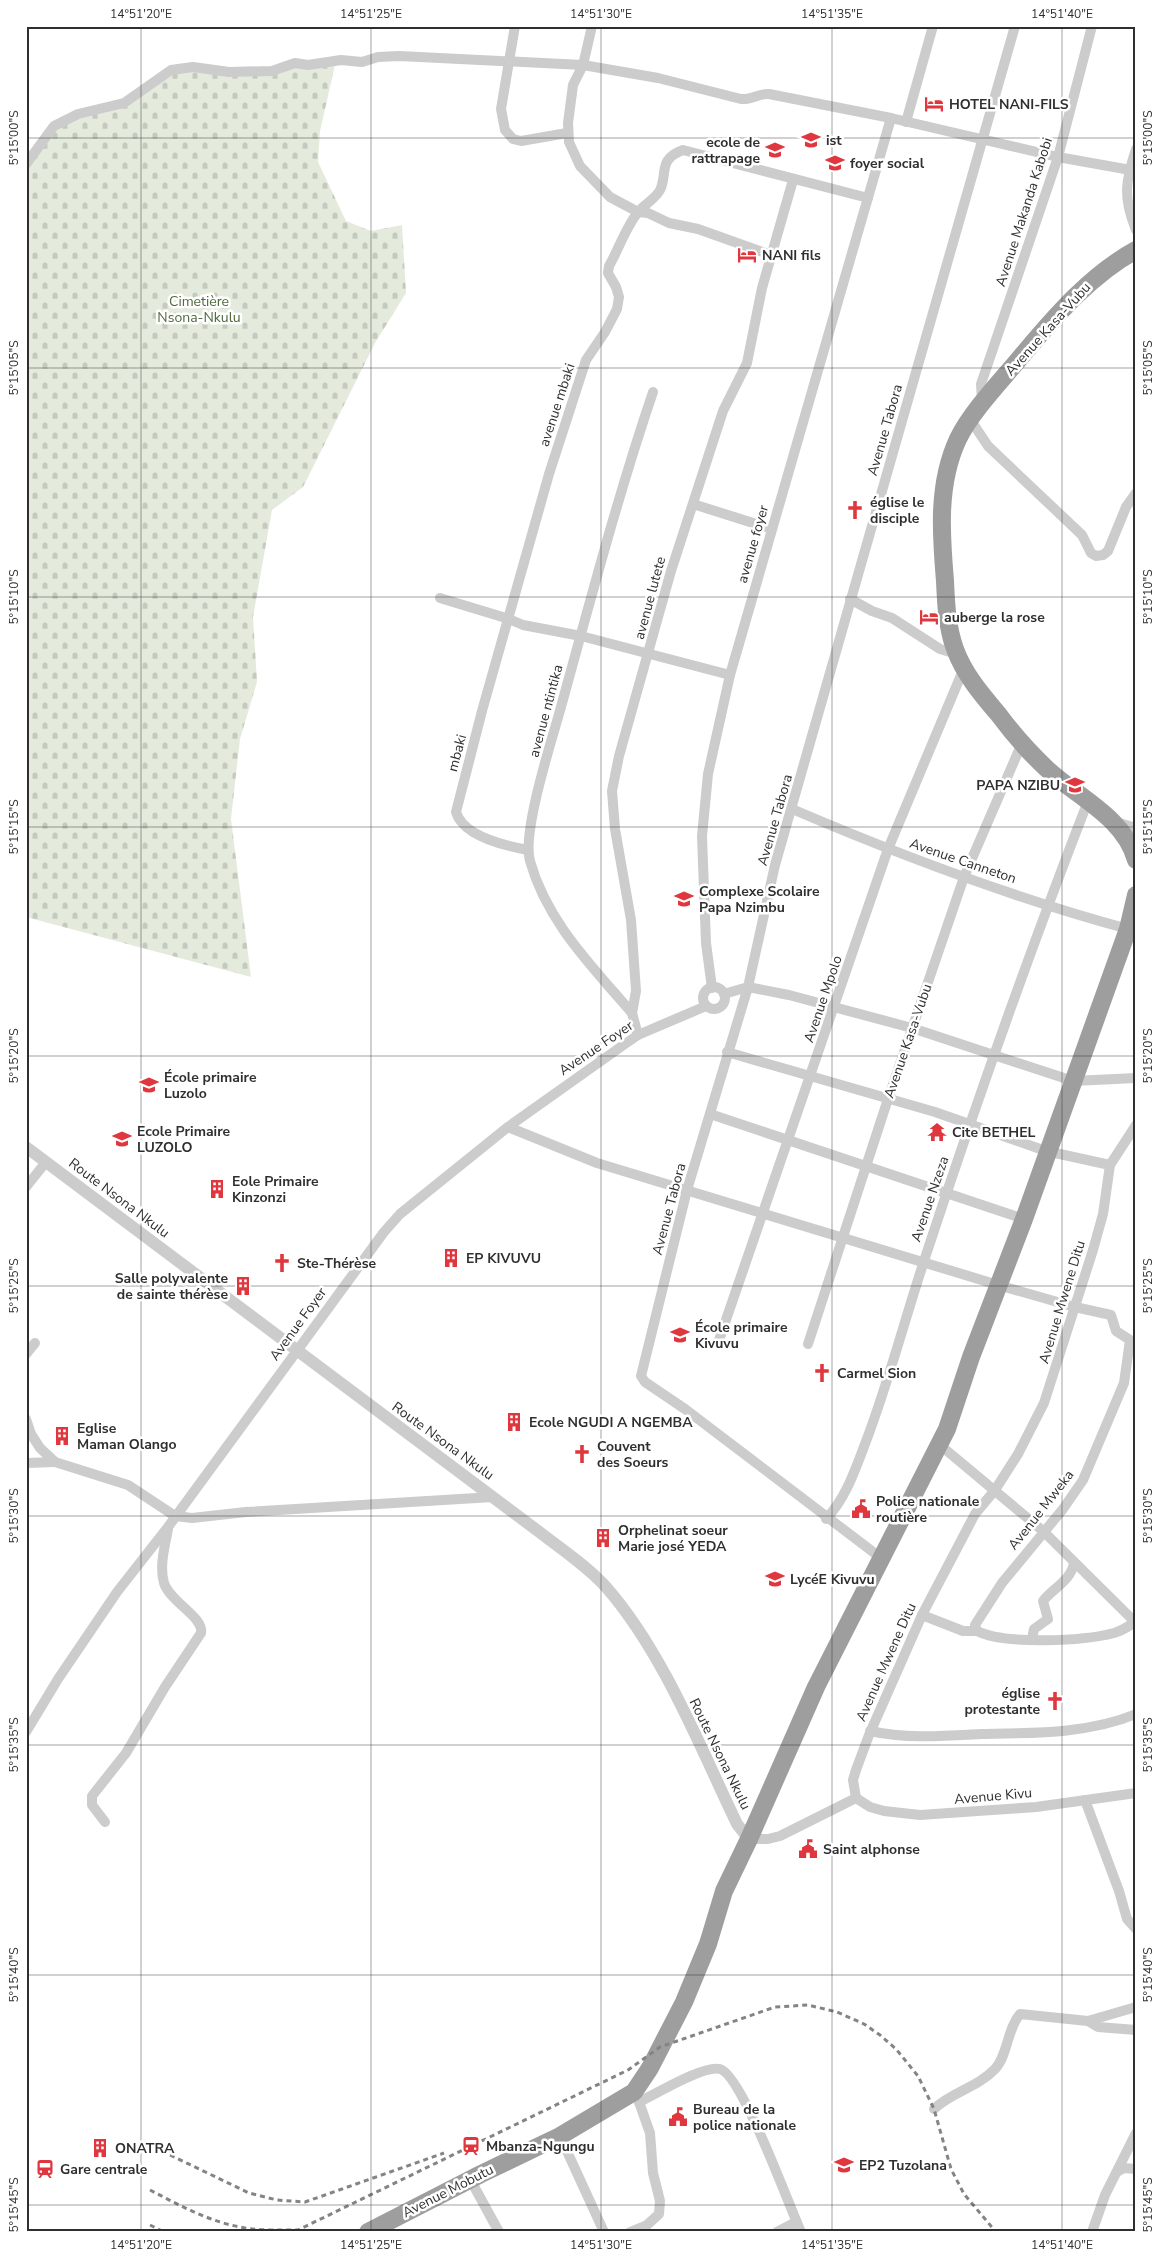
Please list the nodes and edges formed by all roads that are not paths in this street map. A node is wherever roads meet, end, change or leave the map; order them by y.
1 (515, 26) edge
2 (592, 26) edge
3 (933, 26) edge
4 (1015, 26) edge
5 (1092, 26) edge
6 (510, 60) junction
7 (583, 65) junction
8 (890, 118) junction
9 (906, 122) junction
10 (567, 133) junction
11 (983, 140) junction
12 (1136, 148) edge
13 (1058, 157) junction
14 (26, 164) edge
15 (1133, 170) edge
16 (793, 180) junction
17 (868, 198) junction
18 (638, 212) junction
19 (1136, 230) edge
20 (1136, 250) edge
21 (770, 254) junction
22 (653, 392) dead end
23 (983, 405) junction
24 (970, 418) junction
25 (1136, 493) edge
26 (693, 504) junction
27 (772, 529) junction
28 (440, 598) dead end
29 (850, 599) junction
30 (509, 619) junction
31 (581, 636) junction
32 (955, 649) junction
33 (650, 653) junction
34 (964, 668) junction
35 (730, 675) junction
36 (1022, 743) junction
37 (1088, 801) junction
38 (792, 809) junction
39 (1110, 820) junction
40 (1136, 828) edge
41 (888, 849) junction
42 (528, 850) junction
43 (1136, 860) edge
44 (964, 877) junction
45 (1136, 895) edge
46 (1048, 904) junction
47 (1132, 930) edge
48 (748, 987) junction
49 (712, 988) junction
50 (724, 994) junction
51 (706, 1006) junction
52 (835, 1007) junction
53 (632, 1013) junction
54 (912, 1028) junction
55 (638, 1035) junction
56 (727, 1052) junction
57 (995, 1055) junction
58 (811, 1077) junction
59 (1136, 1078) edge
60 (1073, 1082) junction
61 (888, 1099) junction
62 (710, 1114) junction
63 (970, 1125) junction
64 (1136, 1125) edge
65 (508, 1127) junction
66 (789, 1140) junction
67 (26, 1147) edge
68 (1046, 1151) junction
69 (46, 1162) junction
70 (866, 1165) junction
71 (1110, 1166) junction
72 (26, 1187) edge
73 (688, 1190) junction
74 (947, 1192) junction
75 (764, 1213) junction
76 (1024, 1219) junction
77 (842, 1237) junction
78 (923, 1262) junction
79 (998, 1285) junction
80 (1076, 1307) junction
81 (35, 1343) dead end
82 (718, 1343) dead end
83 (808, 1344) dead end
84 (1132, 1345) edge
85 (296, 1350) junction
86 (26, 1354) edge
87 (26, 1419) edge
88 (940, 1445) junction
89 (55, 1462) junction
90 (26, 1463) edge
91 (995, 1490) junction
92 (493, 1497) junction
93 (175, 1516) junction
94 (826, 1519) junction
95 (168, 1527) junction
96 (1043, 1531) junction
97 (881, 1558) junction
98 (1074, 1562) junction
99 (922, 1615) junction
100 (1135, 1623) edge
101 (977, 1627) junction
102 (1032, 1640) junction
103 (1136, 1714) edge
104 (870, 1731) junction
105 (26, 1732) edge
106 (1136, 1792) edge
107 (856, 1798) junction
108 (1085, 1800) junction
109 (106, 1822) dead end
110 (749, 1839) junction
111 (1136, 1929) edge
112 (1136, 2007) edge
113 (1088, 2021) junction
114 (1136, 2030) edge
115 (636, 2097) junction
116 (934, 2110) dead end
117 (1136, 2133) edge
118 (560, 2136) junction
119 (1136, 2168) edge
120 (1117, 2172) junction
121 (470, 2179) junction
122 (796, 2222) junction
123 (390, 2227) edge
124 (368, 2232) edge
125 (499, 2232) edge
126 (604, 2232) edge
127 (630, 2232) edge
128 (777, 2232) edge
129 (801, 2232) edge
130 (1092, 2232) edge

1 - 6 street
2 - 7 street
3 - 9 street
4 - 11 street, Avenue Tabora
5 - 13 street, Avenue Makanda Kabobi
6 - 7 street
6 - 10 street
6 - 14 street
7 - 8 street
7 - 10 street
8 - 9 street
8 - 17 street, avenue foyer
9 - 11 street
10 - 18 street
11 - 13 street
11 - 29 street, Avenue Tabora
12 - 15 street
13 - 15 street
13 - 23 street, Avenue Makanda Kabobi
15 - 19 street
16 - 17 street
16 - 18 street, avenue mbaki
16 - 21 street, avenue lutete
17 - 27 street, avenue foyer
18 - 21 street
18 - 30 street, avenue mbaki
20 - 23 highway, Avenue Kasa-Vubu
21 - 26 street, avenue lutete
22 - 31 street, avenue ntintika
23 - 24 highway, Avenue Kasa-Vubu
24 - 25 street
24 - 32 highway, Avenue Kasa-Vubu
26 - 27 street
26 - 33 street, avenue lutete
27 - 35 street, avenue foyer
28 - 30 street
29 - 32 street
29 - 38 street, Avenue Tabora
30 - 31 street
30 - 42 street, mbaki
31 - 33 street
31 - 42 street, avenue ntintika
32 - 34 highway, Avenue Kasa-Vubu
33 - 35 street
33 - 53 street, avenue lutete
34 - 36 highway, Avenue Kasa-Vubu
34 - 41 street, Avenue Mpolo
35 - 49 street, avenue foyer
36 - 37 highway, Avenue Kasa-Vubu
36 - 44 street, Avenue Kasa-Vubu
37 - 39 highway, Avenue Kasa-Vubu
37 - 46 street, Avenue Nzeza
38 - 41 street, Avenue Canneton
38 - 48 street, Avenue Tabora
39 - 40 street
39 - 43 highway, Avenue Kasa-Vubu
41 - 44 street, Avenue Canneton
41 - 52 street, Avenue Mpolo
42 - 53 street, avenue ntintika
44 - 46 street, Avenue Canneton
44 - 54 street, Avenue Kasa-Vubu
45 - 47 highway
46 - 47 street, Avenue Canneton
46 - 57 street, Avenue Nzeza
47 - 60 highway
48 - 50 street
48 - 52 street
48 - 56 street, Avenue Tabora
49 - 50 street
49 - 51 street
50 - 51 street
51 - 55 street, Avenue Foyer
52 - 54 street
52 - 58 street, Avenue Mpolo
53 - 55 street, avenue lutete
54 - 57 street
54 - 61 street, Avenue Kasa-Vubu
55 - 65 street, Avenue Foyer
56 - 58 street
56 - 62 street, Avenue Tabora
57 - 60 street
57 - 63 street, Avenue Nzeza
58 - 61 street
58 - 66 street, Avenue Mpolo
59 - 60 street
60 - 68 highway
61 - 63 street
61 - 70 street, Avenue Kasa-Vubu
62 - 66 street
62 - 73 street, Avenue Tabora
63 - 68 street
63 - 74 street, Avenue Nzeza
64 - 71 street
65 - 73 street
65 - 85 street, Avenue Foyer
66 - 70 street
66 - 75 street, Avenue Mpolo
67 - 69 street, Route Nsona Nkulu
68 - 71 street
68 - 76 highway
69 - 72 street
69 - 85 street, Route Nsona Nkulu
70 - 74 street
70 - 77 street, Avenue Kasa-Vubu
71 - 80 street, Avenue Mwene Ditu
73 - 75 street
73 - 94 street, Avenue Tabora
74 - 76 street
74 - 78 street, Avenue Nzeza
75 - 77 street
75 - 82 street, Avenue Mpolo
76 - 79 highway
77 - 78 street
77 - 83 street, Avenue Kasa-Vubu
78 - 79 street
78 - 94 street, Avenue Nzeza
79 - 80 street
79 - 88 highway
80 - 84 street
80 - 91 street, Avenue Mwene Ditu
81 - 86 street
84 - 96 street, Avenue Mweka
85 - 92 street, Route Nsona Nkulu
85 - 93 street, Avenue Foyer
87 - 89 street
88 - 91 street
88 - 97 highway
89 - 90 street
89 - 93 street
91 - 96 street
91 - 99 street, Avenue Mwene Ditu
92 - 93 street
92 - 110 street, Route Nsona Nkulu
93 - 95 street, Avenue Foyer
94 - 97 street
95 - 105 street, Avenue Foyer
95 - 109 street
96 - 98 street
96 - 101 street, Avenue Mweka
97 - 110 highway
98 - 100 street
98 - 102 street
99 - 101 street
99 - 104 street, Avenue Mwene Ditu
100 - 102 street
101 - 102 street
103 - 104 street
104 - 107 street, Avenue Mwene Ditu
106 - 108 street, Avenue Kivu
107 - 108 street, Avenue Kivu
107 - 110 street
108 - 111 street
110 - 115 highway
112 - 113 street
113 - 114 street
113 - 116 street
115 - 118 highway, Avenue Mobutu
115 - 122 street
115 - 127 street
117 - 120 street
118 - 121 highway, Avenue Mobutu
118 - 126 street
119 - 120 street
120 - 130 street
121 - 123 highway, Avenue Mobutu
121 - 125 street
122 - 128 street
122 - 129 street
123 - 124 highway, Avenue Mobutu

